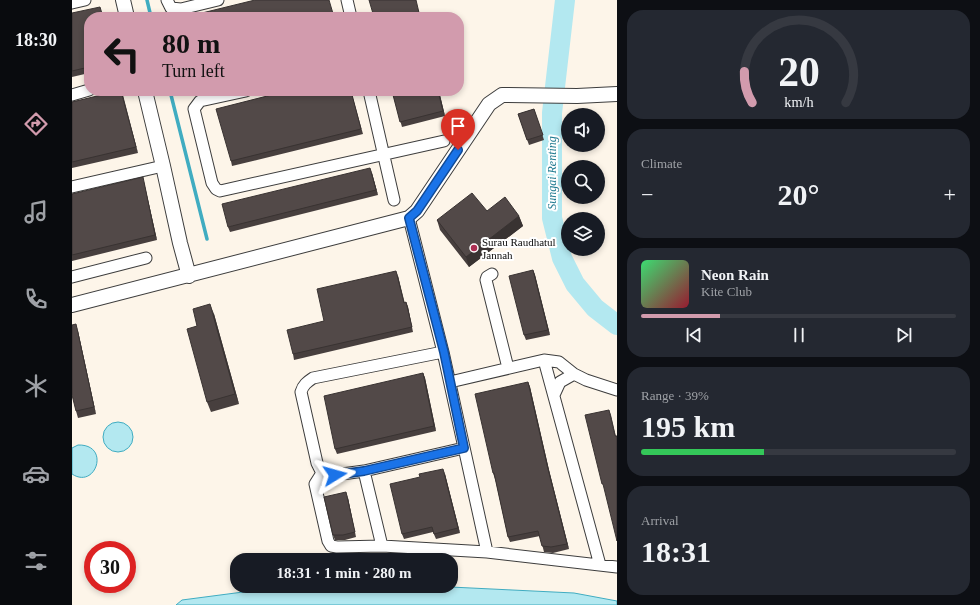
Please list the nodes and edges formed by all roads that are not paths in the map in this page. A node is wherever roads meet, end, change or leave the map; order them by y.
1 (85, 0) edge
2 (123, 0) edge
3 (218, 0) edge
4 (347, 0) edge
5 (72, 3) edge
6 (169, 4) edge
7 (126, 12) edge
8 (350, 12) edge
9 (84, 91) edge
10 (617, 94) edge
11 (72, 95) edge
12 (146, 96) edge
13 (223, 96) edge
14 (369, 96) edge
15 (444, 141) dead end
16 (384, 155) junction
17 (164, 166) junction
18 (72, 187) edge
19 (394, 200) dead end
20 (409, 218) junction
21 (146, 258) dead end
22 (492, 274) dead end
23 (189, 276) junction
24 (72, 277) edge
25 (72, 305) edge
26 (444, 352) junction
27 (544, 360) junction
28 (508, 368) junction
29 (574, 374) junction
30 (450, 382) junction
31 (617, 390) edge
32 (554, 395) junction
33 (464, 448) junction
34 (364, 471) junction
35 (322, 473) junction
36 (382, 546) junction
37 (487, 552) junction
38 (600, 565) junction
39 (617, 567) edge

1 - 5 street
2 - 7 street
3 - 6 street
4 - 8 street
9 - 11 street
10 - 20 street
12 - 17 street
13 - 16 street
14 - 16 street
15 - 16 street
16 - 19 street
17 - 18 street
17 - 23 street
20 - 23 street
20 - 26 street
21 - 24 street
22 - 28 street
23 - 25 street
26 - 30 street
26 - 35 street
27 - 28 street
27 - 29 street
27 - 32 street
28 - 30 street
29 - 31 street
29 - 32 street
30 - 33 street
32 - 38 street
33 - 34 street
33 - 37 street
34 - 35 street
34 - 36 street
35 - 36 street
36 - 37 street
37 - 38 street
38 - 39 street

